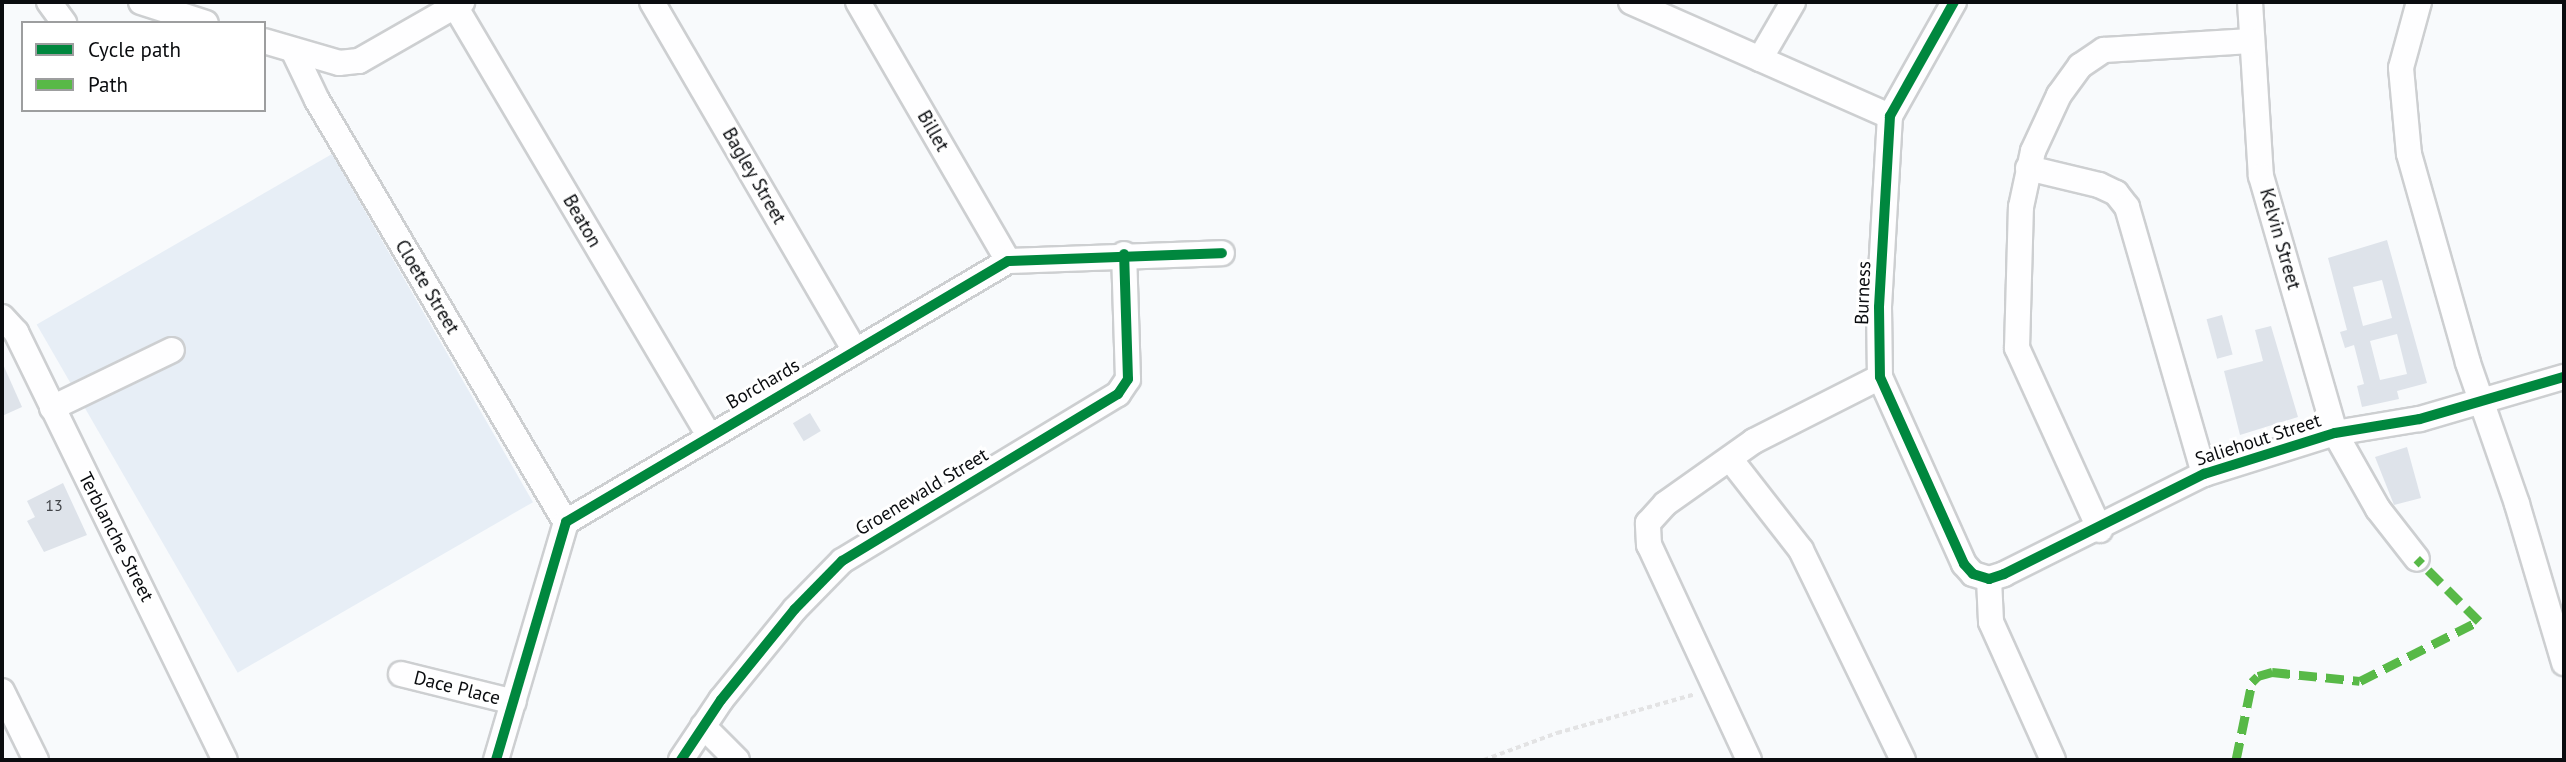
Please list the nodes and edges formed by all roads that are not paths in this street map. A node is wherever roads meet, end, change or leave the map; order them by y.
1 (49, 2) edge
2 (141, 2) edge
3 (652, 2) edge
4 (858, 2) edge
5 (1793, 2) edge
6 (1954, 2) edge
7 (2250, 2) edge
8 (2419, 2) edge
9 (1638, 3) edge
10 (459, 4) edge
11 (63, 21) edge
12 (200, 21) edge
13 (2251, 41) junction
14 (266, 42) edge
15 (293, 50) junction
16 (1760, 59) junction
17 (1890, 117) junction
18 (2028, 168) junction
19 (1222, 253) dead end
20 (1124, 254) junction
21 (1008, 261) junction
22 (2, 317) edge
23 (172, 350) dead end
24 (855, 351) junction
25 (1880, 377) junction
26 (2564, 377) edge
27 (2484, 401) junction
28 (52, 408) junction
29 (2335, 433) junction
30 (709, 436) junction
31 (1731, 460) junction
32 (2204, 474) junction
33 (566, 522) junction
34 (2100, 530) junction
35 (2417, 559) dead end
36 (1984, 579) junction
37 (2564, 663) edge
38 (401, 674) dead end
39 (2, 691) edge
40 (514, 702) junction
41 (703, 726) junction
42 (36, 760) edge
43 (225, 760) edge
44 (496, 760) edge
45 (681, 760) edge
46 (737, 760) edge
47 (1749, 760) edge
48 (1903, 760) edge
49 (2053, 760) edge

1 - 11 street
2 - 12 street
3 - 24 street, Bagley Street
4 - 21 street, Billet
5 - 16 street
6 - 17 street, Burness
7 - 13 street, Kelvin Street
8 - 27 street
9 - 16 street
10 - 15 street
10 - 30 street, Beaton
13 - 18 street
13 - 29 street, Kelvin Street
14 - 15 street
15 - 33 street, Cloete Street
16 - 17 street
17 - 25 street, Burness
18 - 32 street
18 - 34 street
19 - 20 street, Borchards
20 - 21 street, Borchards
20 - 41 street, Groenewald Street
21 - 24 street, Borchards
22 - 28 street, Terblanche Street
23 - 28 street
24 - 30 street, Borchards
25 - 31 street
25 - 36 street, Burness
26 - 27 street, Saliehout Street
27 - 29 street, Saliehout Street
27 - 37 street
28 - 43 street, Terblanche Street
29 - 32 street, Saliehout Street
29 - 35 street, Kelvin Street
30 - 33 street, Borchards
31 - 47 street
31 - 48 street
32 - 34 street, Saliehout Street
33 - 40 street
34 - 36 street, Saliehout Street
36 - 49 street
38 - 40 street, Dace Place
39 - 42 street
40 - 44 street
41 - 45 street, Groenewald Street
41 - 46 street

